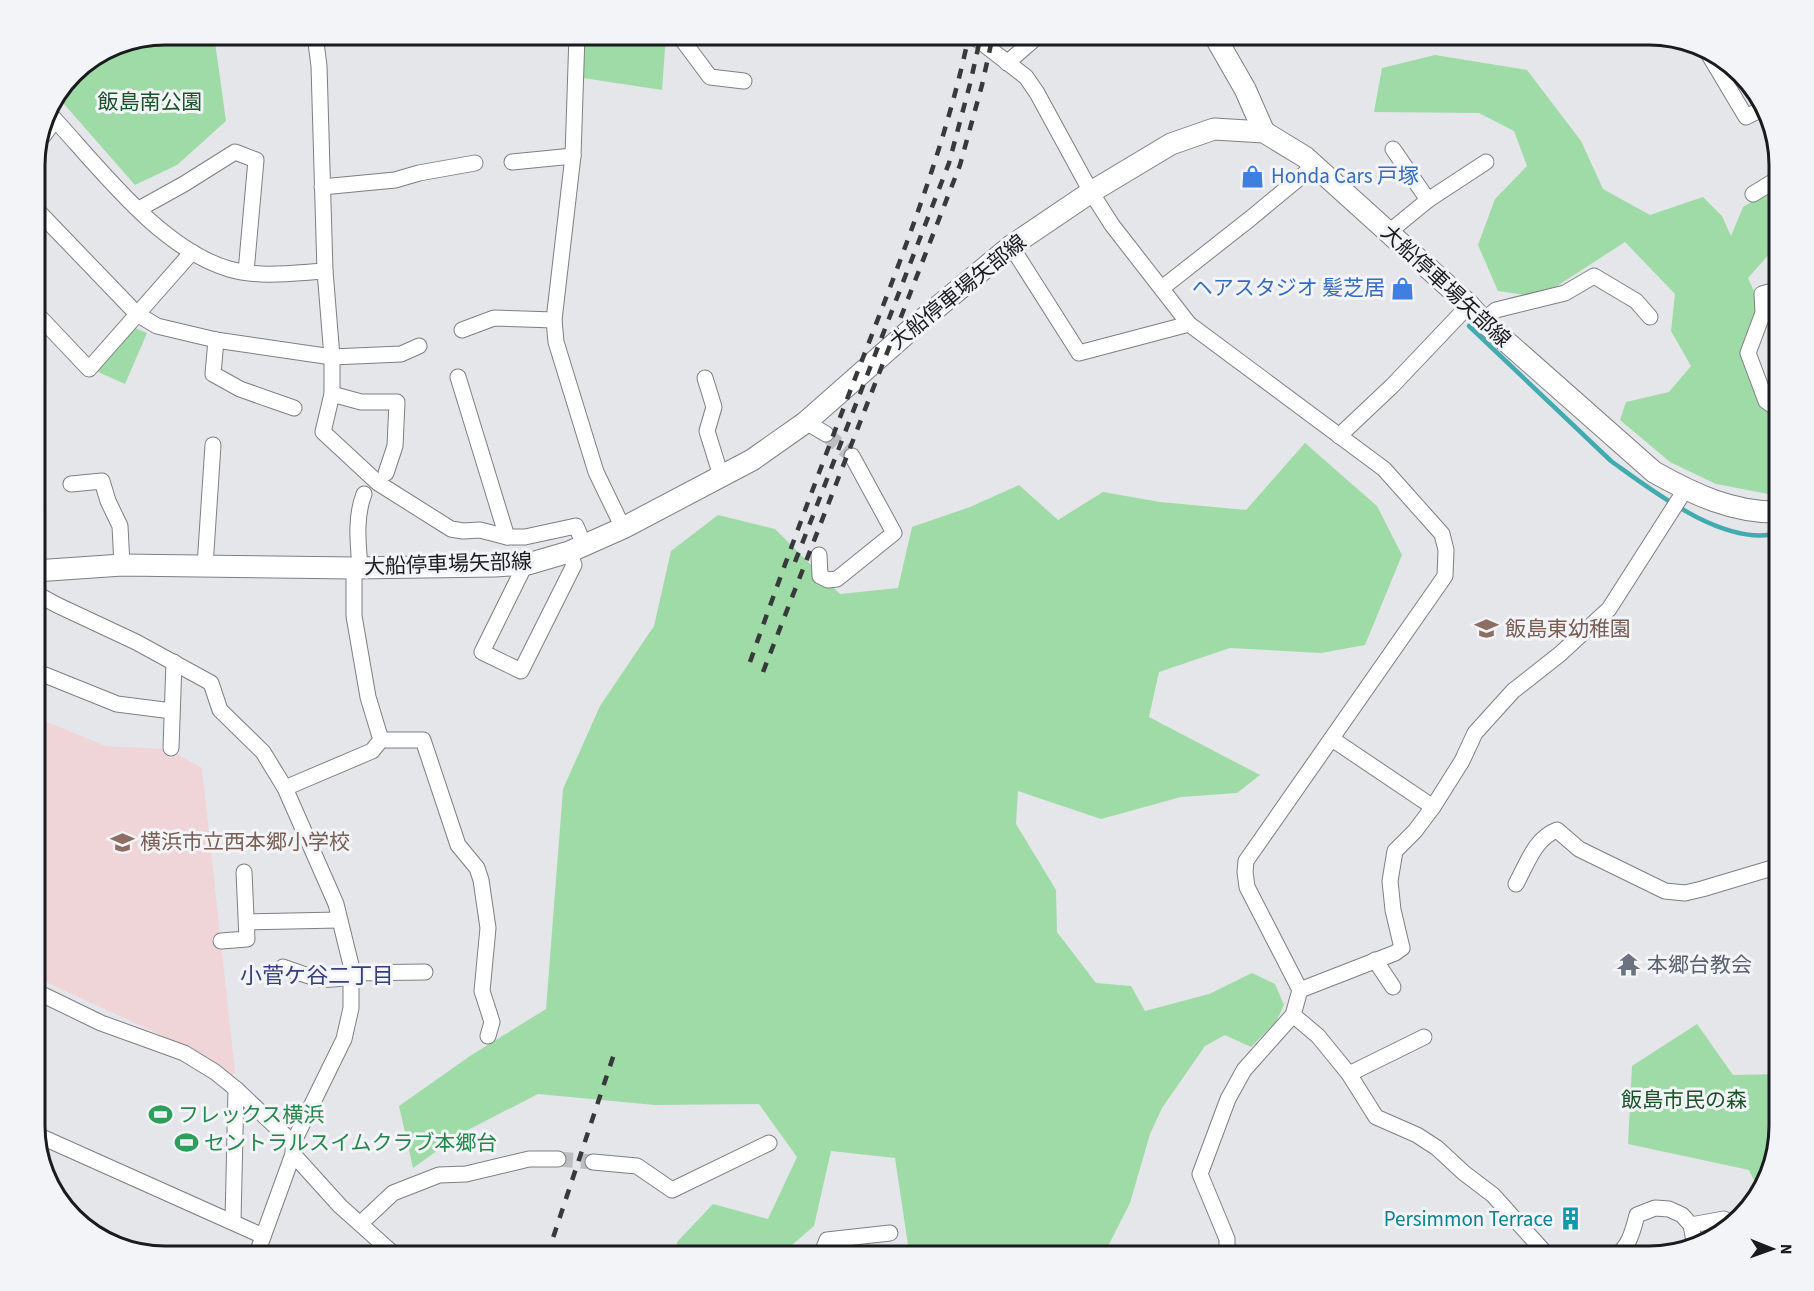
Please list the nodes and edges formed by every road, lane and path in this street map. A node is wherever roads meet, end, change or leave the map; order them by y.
1 (316, 45) edge
2 (577, 45) edge
3 (686, 45) edge
4 (985, 45) edge
5 (1027, 45) edge
6 (1220, 45) edge
7 (1007, 63) junction
8 (1715, 65) edge
9 (744, 81) dead end
10 (1757, 112) edge
11 (54, 119) edge
12 (1264, 132) junction
13 (1393, 149) dead end
14 (573, 156) junction
15 (512, 162) dead end
16 (1486, 162) dead end
17 (475, 163) dead end
18 (1315, 165) junction
19 (1769, 184) edge
20 (322, 187) junction
21 (1091, 192) junction
22 (1753, 194) dead end
23 (1428, 201) junction
24 (139, 208) junction
25 (45, 218) edge
26 (1389, 232) junction
27 (1011, 246) junction
28 (192, 252) junction
29 (325, 271) junction
30 (246, 272) junction
31 (1162, 288) junction
32 (1769, 292) edge
33 (1476, 313) junction
34 (136, 314) junction
35 (1650, 317) dead end
36 (554, 320) junction
37 (45, 323) edge
38 (1189, 324) junction
39 (462, 330) dead end
40 (216, 340) junction
41 (419, 346) dead end
42 (332, 357) junction
43 (458, 377) dead end
44 (705, 378) dead end
45 (332, 394) junction
46 (1769, 403) edge
47 (294, 408) dead end
48 (806, 422) junction
49 (826, 434) tunnel mouth
50 (1339, 436) junction
51 (213, 445) dead end
52 (852, 456) tunnel mouth
53 (387, 473) dead end
54 (721, 476) junction
55 (367, 483) junction
56 (71, 484) dead end
57 (1685, 490) junction
58 (1769, 515) edge
59 (623, 528) junction
60 (507, 537) junction
61 (577, 548) junction
62 (819, 555) dead end
63 (528, 564) junction
64 (122, 565) junction
65 (205, 566) junction
66 (357, 567) junction
67 (45, 570) edge
68 (45, 598) edge
69 (174, 662) junction
70 (45, 675) edge
71 (172, 711) junction
72 (1332, 738) junction
73 (381, 740) junction
74 (171, 748) dead end
75 (285, 788) junction
76 (1433, 807) junction
77 (1769, 869) edge
78 (244, 872) dead end
79 (1516, 884) dead end
80 (339, 920) junction
81 (247, 922) junction
82 (221, 941) dead end
83 (1375, 960) junction
84 (283, 967) dead end
85 (425, 972) dead end
86 (350, 975) junction
87 (1393, 987) dead end
88 (1300, 990) junction
89 (45, 996) edge
90 (1293, 1015) junction
91 (488, 1036) dead end
92 (1424, 1037) dead end
93 (1349, 1074) junction
94 (236, 1089) junction
95 (46, 1139) edge
96 (769, 1143) dead end
97 (293, 1148) junction
98 (558, 1159) tunnel mouth
99 (593, 1162) tunnel mouth
100 (1724, 1219) dead end
101 (232, 1221) junction
102 (361, 1223) junction
103 (1691, 1225) junction
104 (890, 1233) dead end
105 (263, 1236) junction
106 (1693, 1238) edge
107 (260, 1246) edge
108 (385, 1246) edge
109 (825, 1246) edge
110 (1227, 1246) dead end
111 (1538, 1246) edge
112 (1626, 1246) edge

1 - 20 street
2 - 14 street
3 - 9 street
4 - 7 street
5 - 7 street
6 - 12 main road
7 - 21 street
8 - 10 street
11 - 24 street
12 - 18 main road, 大船停車場矢部線
12 - 21 main road, 大船停車場矢部線
13 - 23 street
14 - 15 street
14 - 36 street
16 - 23 street
17 - 20 street
18 - 26 main road, 大船停車場矢部線
18 - 31 street
19 - 22 street
20 - 29 street
21 - 27 main road, 大船停車場矢部線
21 - 31 street
23 - 26 street
24 - 28 street
24 - 30 street
25 - 34 street
26 - 33 main road, 大船停車場矢部線
27 - 38 street
27 - 48 main road, 大船停車場矢部線
28 - 30 street
28 - 34 street
29 - 30 street
29 - 42 street
31 - 38 street
32 - 46 street
33 - 35 street
33 - 50 street
33 - 57 main road, 大船停車場矢部線
34 - 37 street
34 - 40 street
36 - 39 street
36 - 59 street
38 - 50 street
40 - 42 street
40 - 47 street
41 - 42 street
42 - 45 street
43 - 60 street
44 - 54 street
45 - 53 street
45 - 55 street
48 - 49 street
48 - 54 main road, 大船停車場矢部線
50 - 72 street
51 - 65 street
52 - 62 street
54 - 59 main road, 大船停車場矢部線
55 - 60 street
55 - 66 street
56 - 64 street
57 - 58 main road, 大船停車場矢部線
57 - 76 street
59 - 61 main road, 大船停車場矢部線
60 - 61 street
61 - 63 main road, 大船停車場矢部線
61 - 63 street
63 - 66 main road, 大船停車場矢部線
64 - 65 main road, 大船停車場矢部線
64 - 67 main road, 大船停車場矢部線
65 - 66 main road, 大船停車場矢部線
66 - 73 street
68 - 69 street
69 - 71 street
69 - 75 street
70 - 71 street
71 - 74 street
72 - 76 street
72 - 88 street
73 - 75 street
73 - 91 street
75 - 80 street
76 - 83 street
77 - 79 street
78 - 81 street
80 - 81 street
80 - 86 street
81 - 82 street
83 - 87 street
83 - 88 street
84 - 86 street
85 - 86 street
86 - 97 street
88 - 90 street
89 - 94 street
90 - 93 street
90 - 110 street
92 - 93 street
93 - 111 street
94 - 97 street
94 - 101 street
95 - 101 street
96 - 99 street
97 - 102 street
97 - 105 street
98 - 102 street
100 - 103 street
101 - 105 street
102 - 108 street
103 - 106 street
103 - 112 street
104 - 109 street
105 - 107 street

